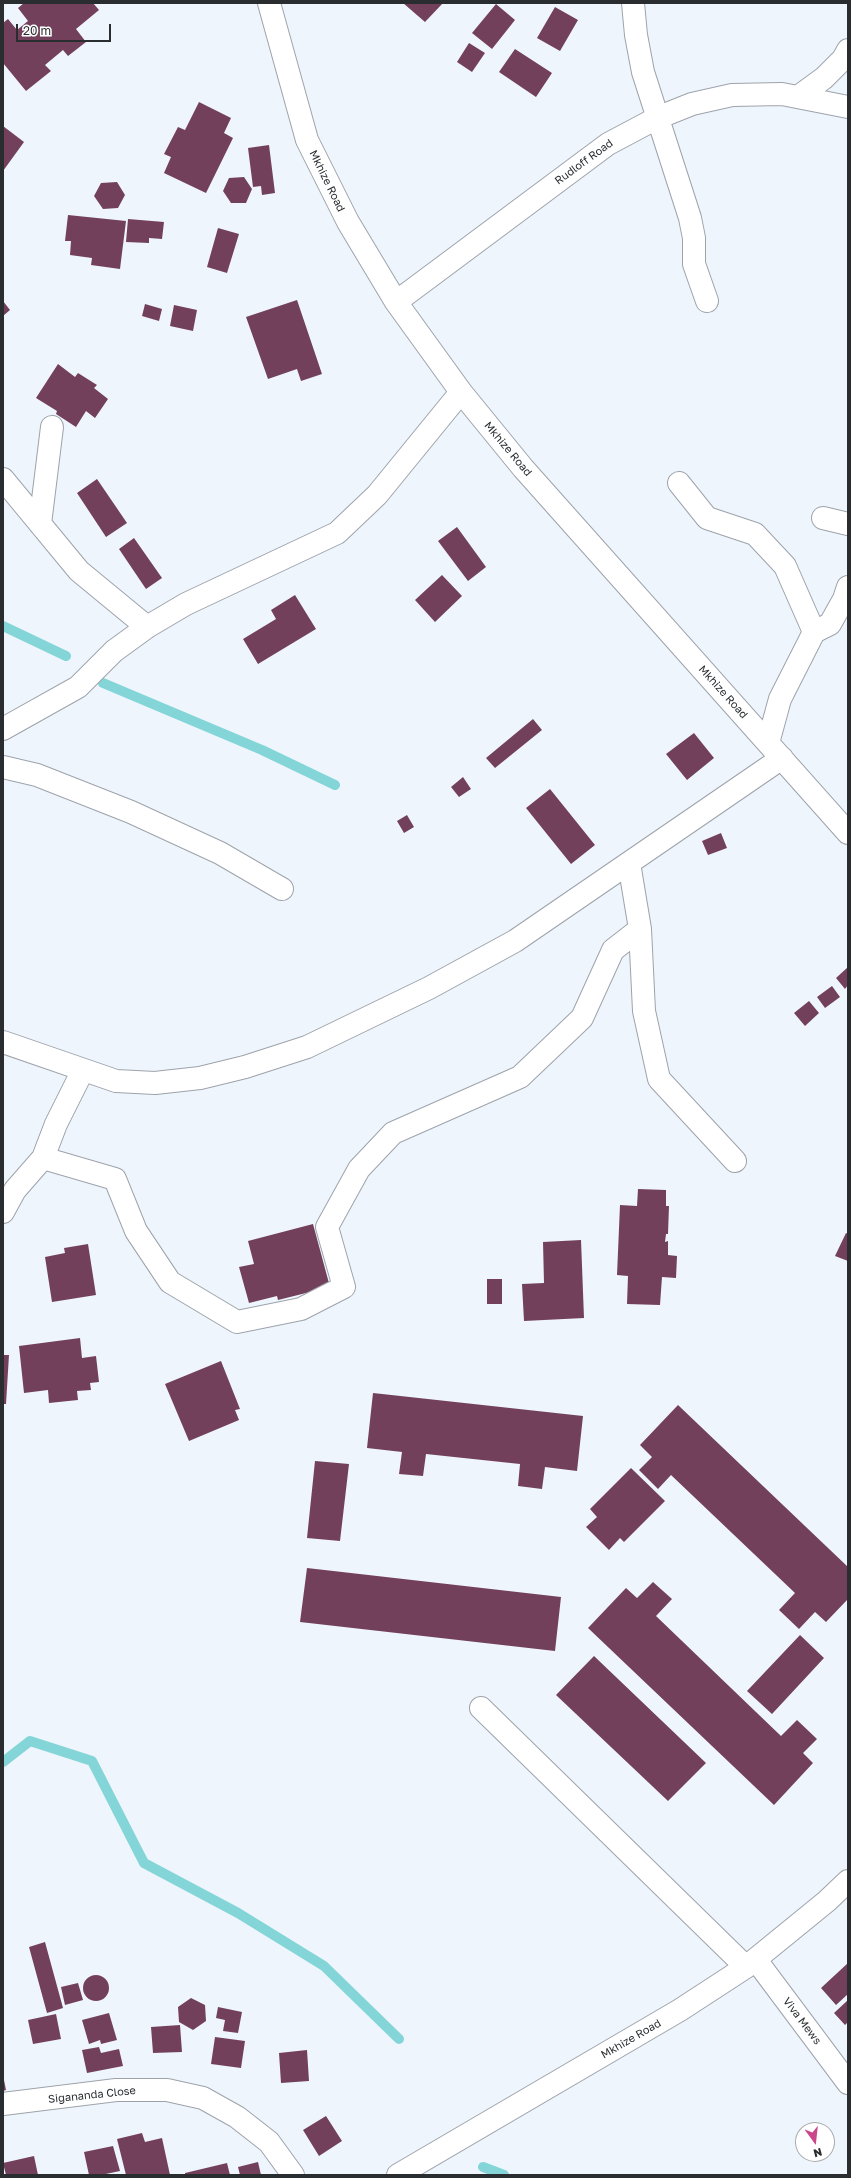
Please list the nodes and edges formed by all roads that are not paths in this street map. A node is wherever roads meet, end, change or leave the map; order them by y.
1 (269, 3) edge
2 (633, 3) edge
3 (848, 50) edge
4 (798, 97) junction
5 (848, 107) edge
6 (657, 118) junction
7 (707, 301) dead end
8 (396, 302) junction
9 (461, 392) junction
10 (52, 427) dead end
11 (3, 480) edge
12 (680, 483) dead end
13 (823, 518) dead end
14 (40, 524) junction
15 (848, 524) edge
16 (847, 595) edge
17 (147, 627) junction
18 (814, 632) junction
19 (3, 729) edge
20 (775, 751) junction
21 (3, 767) edge
22 (848, 832) edge
23 (629, 863) junction
24 (282, 889) dead end
25 (640, 929) junction
26 (3, 1042) edge
27 (84, 1070) junction
28 (43, 1158) junction
29 (735, 1161) dead end
30 (3, 1212) edge
31 (481, 1708) dead end
32 (848, 1881) edge
33 (751, 1964) junction
34 (848, 2083) edge
35 (3, 2104) edge
36 (293, 2175) edge
37 (398, 2175) edge

1 - 8 street, Mkhize Road
2 - 6 street
3 - 4 street
4 - 5 street, Rudloff Road
4 - 6 street, Rudloff Road
6 - 7 street
6 - 8 street, Rudloff Road
8 - 9 street, Mkhize Road
9 - 17 street
9 - 20 street, Mkhize Road
10 - 14 street
11 - 14 street
12 - 18 street
13 - 15 street
14 - 17 street
16 - 18 street
17 - 19 street
18 - 20 street
20 - 22 street, Mkhize Road
20 - 23 street
21 - 24 street
23 - 25 street
23 - 27 street
25 - 28 street
25 - 29 street
26 - 27 street
27 - 28 street
28 - 30 street
31 - 33 street, Viva Mews
32 - 33 street, Mkhize Road
33 - 34 street, Viva Mews
33 - 37 street, Mkhize Road
35 - 36 street, Sigananda Close

